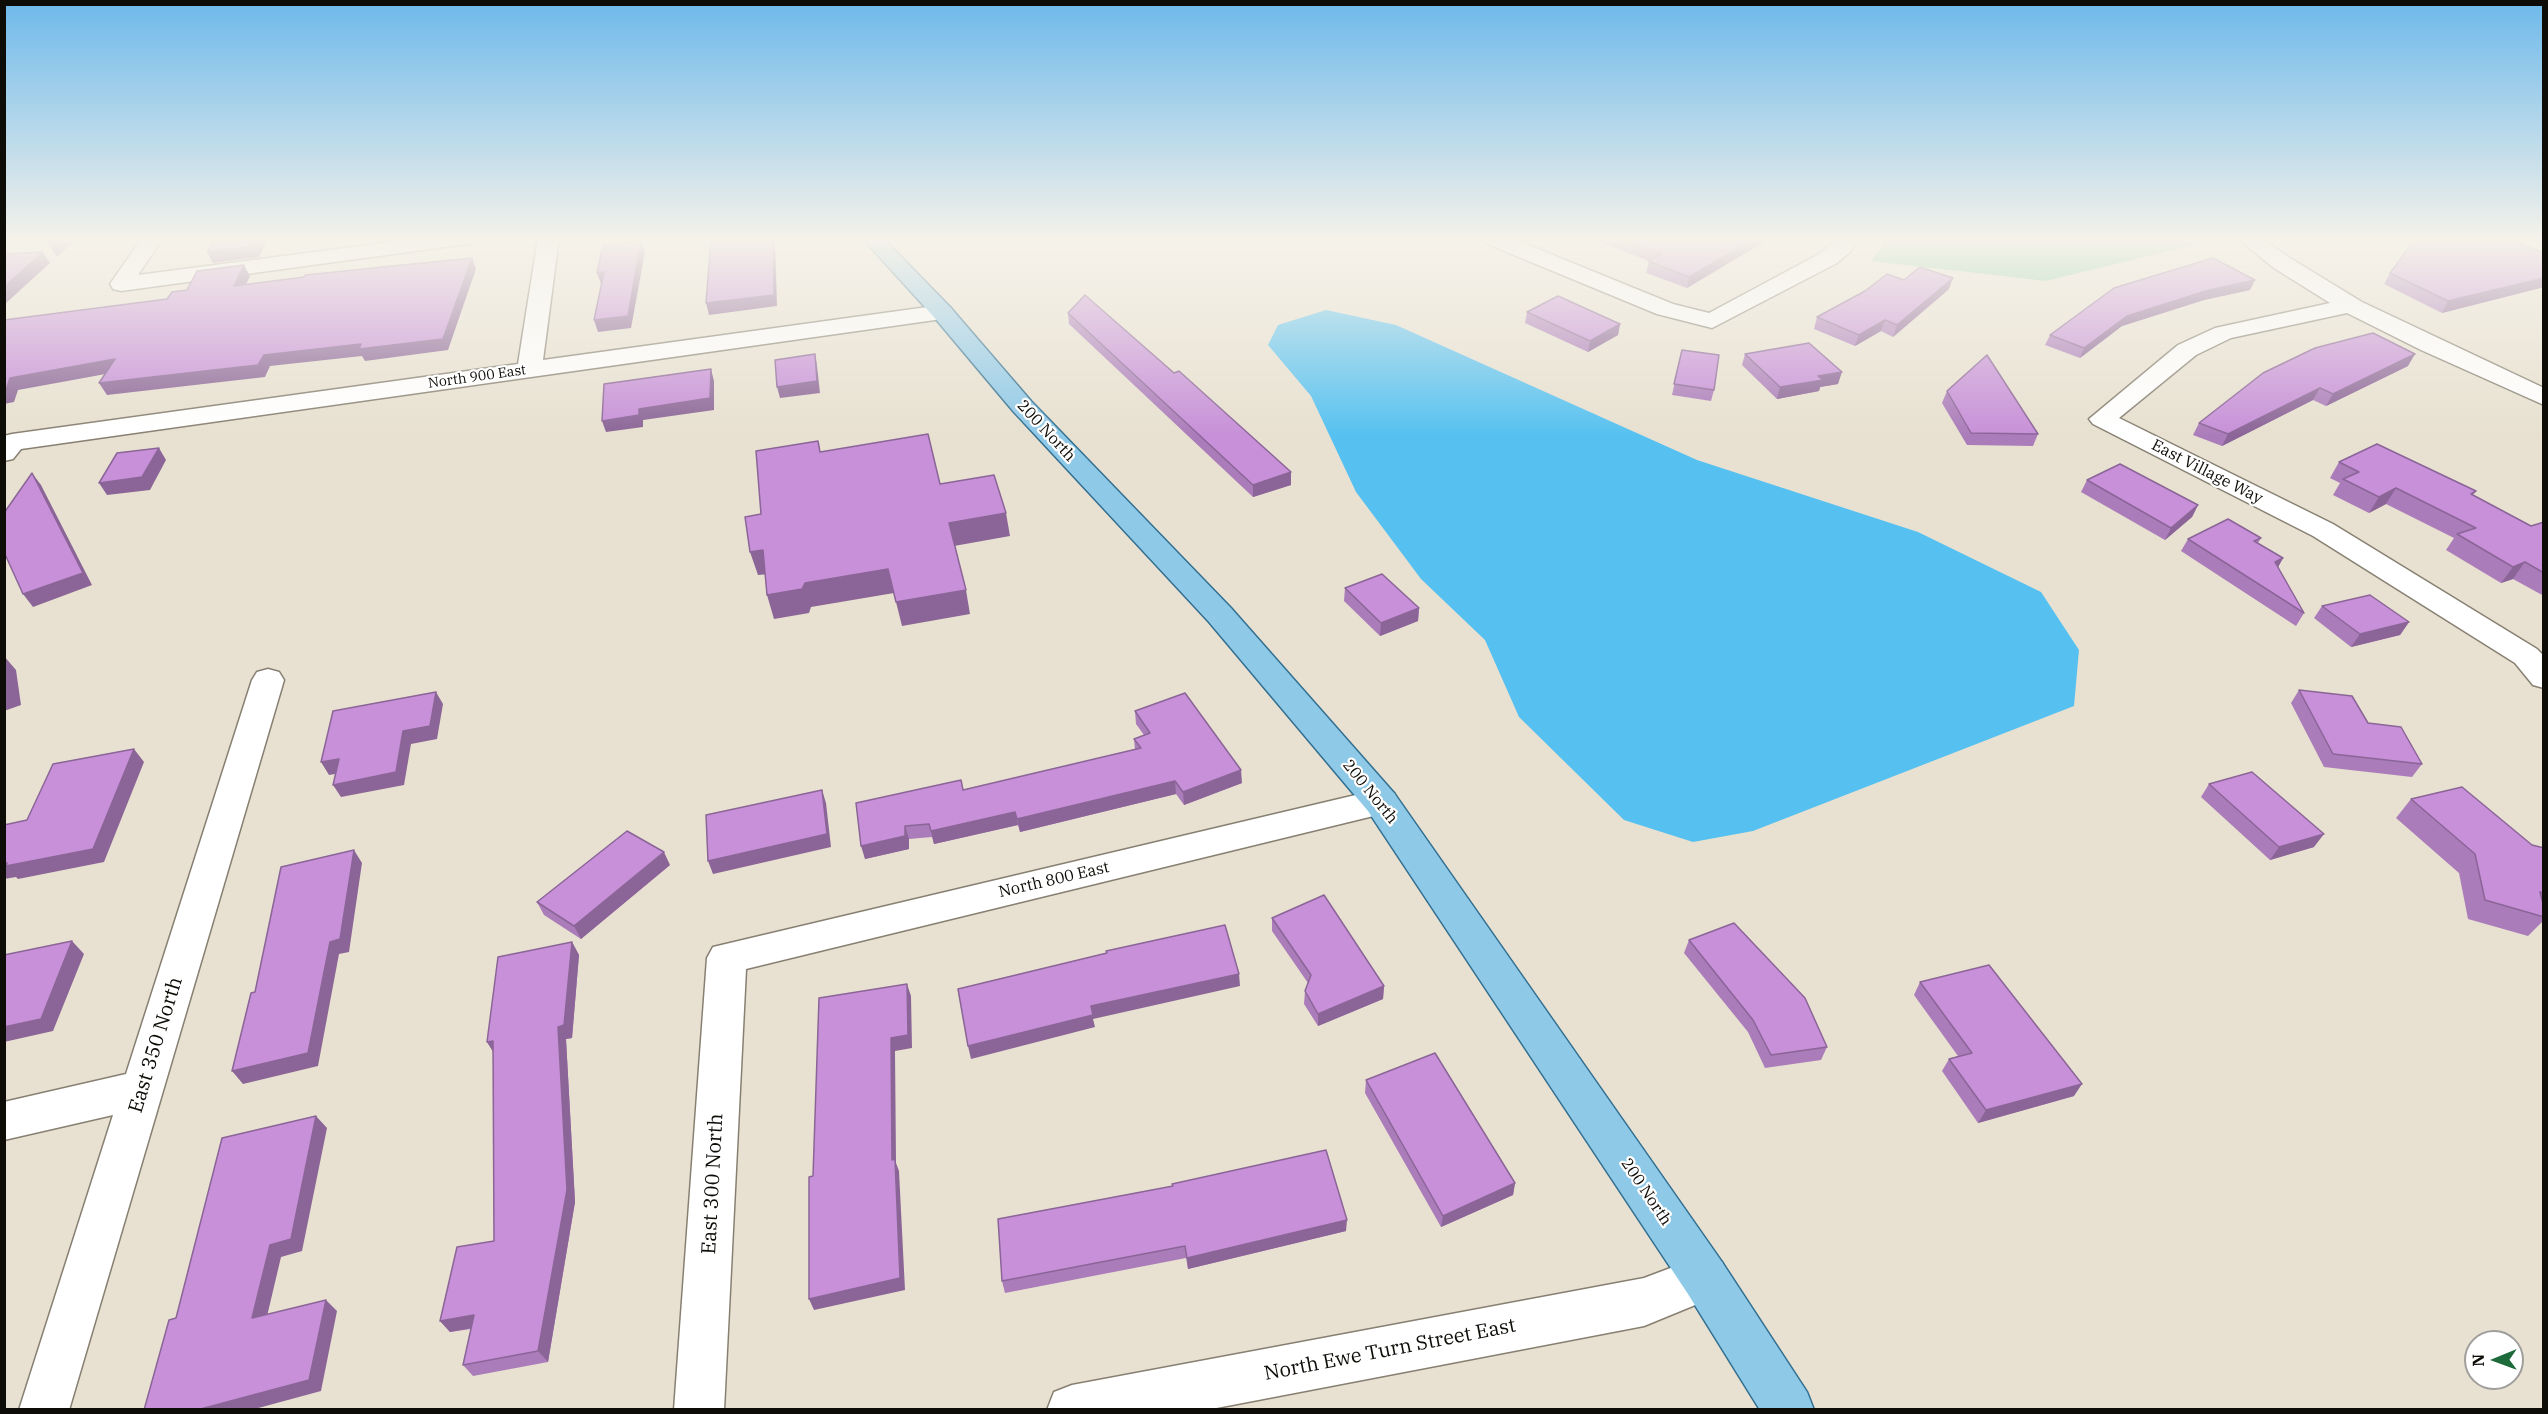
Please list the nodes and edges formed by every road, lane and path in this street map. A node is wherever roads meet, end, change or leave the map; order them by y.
1 (539, 304) edge
2 (934, 304) edge
3 (1653, 304) edge
4 (1744, 304) edge
5 (2350, 305) joint
6 (942, 312) junction
7 (530, 369) junction
8 (2544, 398) edge
9 (8, 447) edge
10 (2544, 677) edge
11 (268, 680) dead end
12 (1381, 802) junction
13 (727, 958) joint
14 (143, 1089) junction
15 (4, 1121) edge
16 (1705, 1278) junction
17 (44, 1410) edge
18 (699, 1410) edge
19 (1072, 1410) edge
20 (1789, 1410) edge

1 - 7 street
2 - 6 main road, 200 North
3 - 4 street
5 - 8 street
5 - 10 street, East Village Way
6 - 7 street, North 900 East
6 - 12 main road, 200 North
7 - 9 street, North 900 East
11 - 14 street, East 350 North
12 - 13 street, North 800 East
12 - 16 main road, 200 North
13 - 18 street, East 300 North
14 - 15 street
14 - 17 street, East 350 North
16 - 19 street, North Ewe Turn Street East
16 - 20 main road, 200 North

